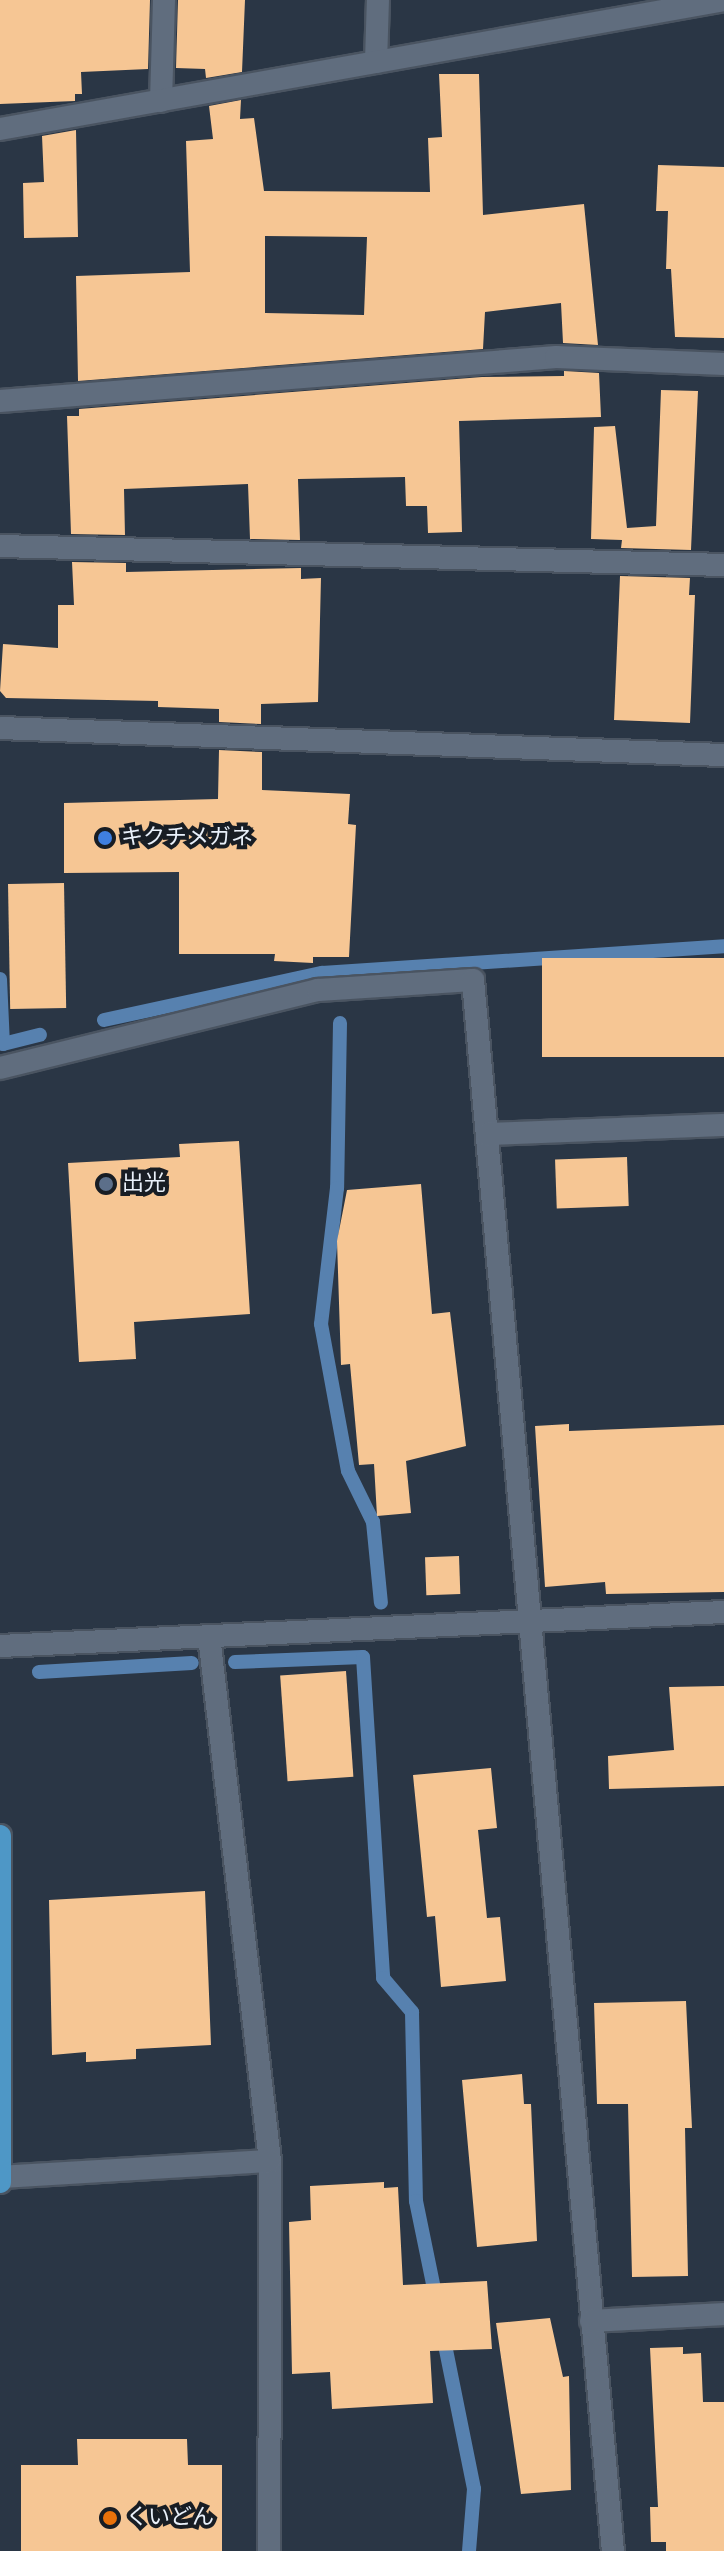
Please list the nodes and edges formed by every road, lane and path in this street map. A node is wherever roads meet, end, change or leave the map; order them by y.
1 (164, 0) edge
2 (378, 0) edge
3 (724, 0) edge
4 (376, 62) junction
5 (161, 101) junction
6 (0, 129) edge
7 (724, 364) edge
8 (0, 401) edge
9 (0, 546) edge
10 (724, 565) edge
11 (0, 728) edge
12 (724, 755) edge
13 (0, 1068) edge
14 (724, 1125) edge
15 (487, 1134) junction
16 (724, 1612) edge
17 (527, 1620) junction
18 (209, 1636) junction
19 (0, 1646) edge
20 (0, 1836) edge
21 (270, 2161) junction
22 (0, 2180) edge
23 (724, 2314) edge
24 (591, 2321) junction
25 (269, 2551) edge
26 (613, 2551) edge

1 - 5 street
2 - 4 street
3 - 4 street
4 - 5 street
5 - 6 street
7 - 8 street
9 - 10 street
11 - 12 street
13 - 15 street
14 - 15 street
15 - 17 street
16 - 17 street
17 - 18 street
17 - 24 street
18 - 19 street
18 - 21 street
20 - 22 main road
21 - 22 street
21 - 25 street
23 - 24 street
24 - 26 street

